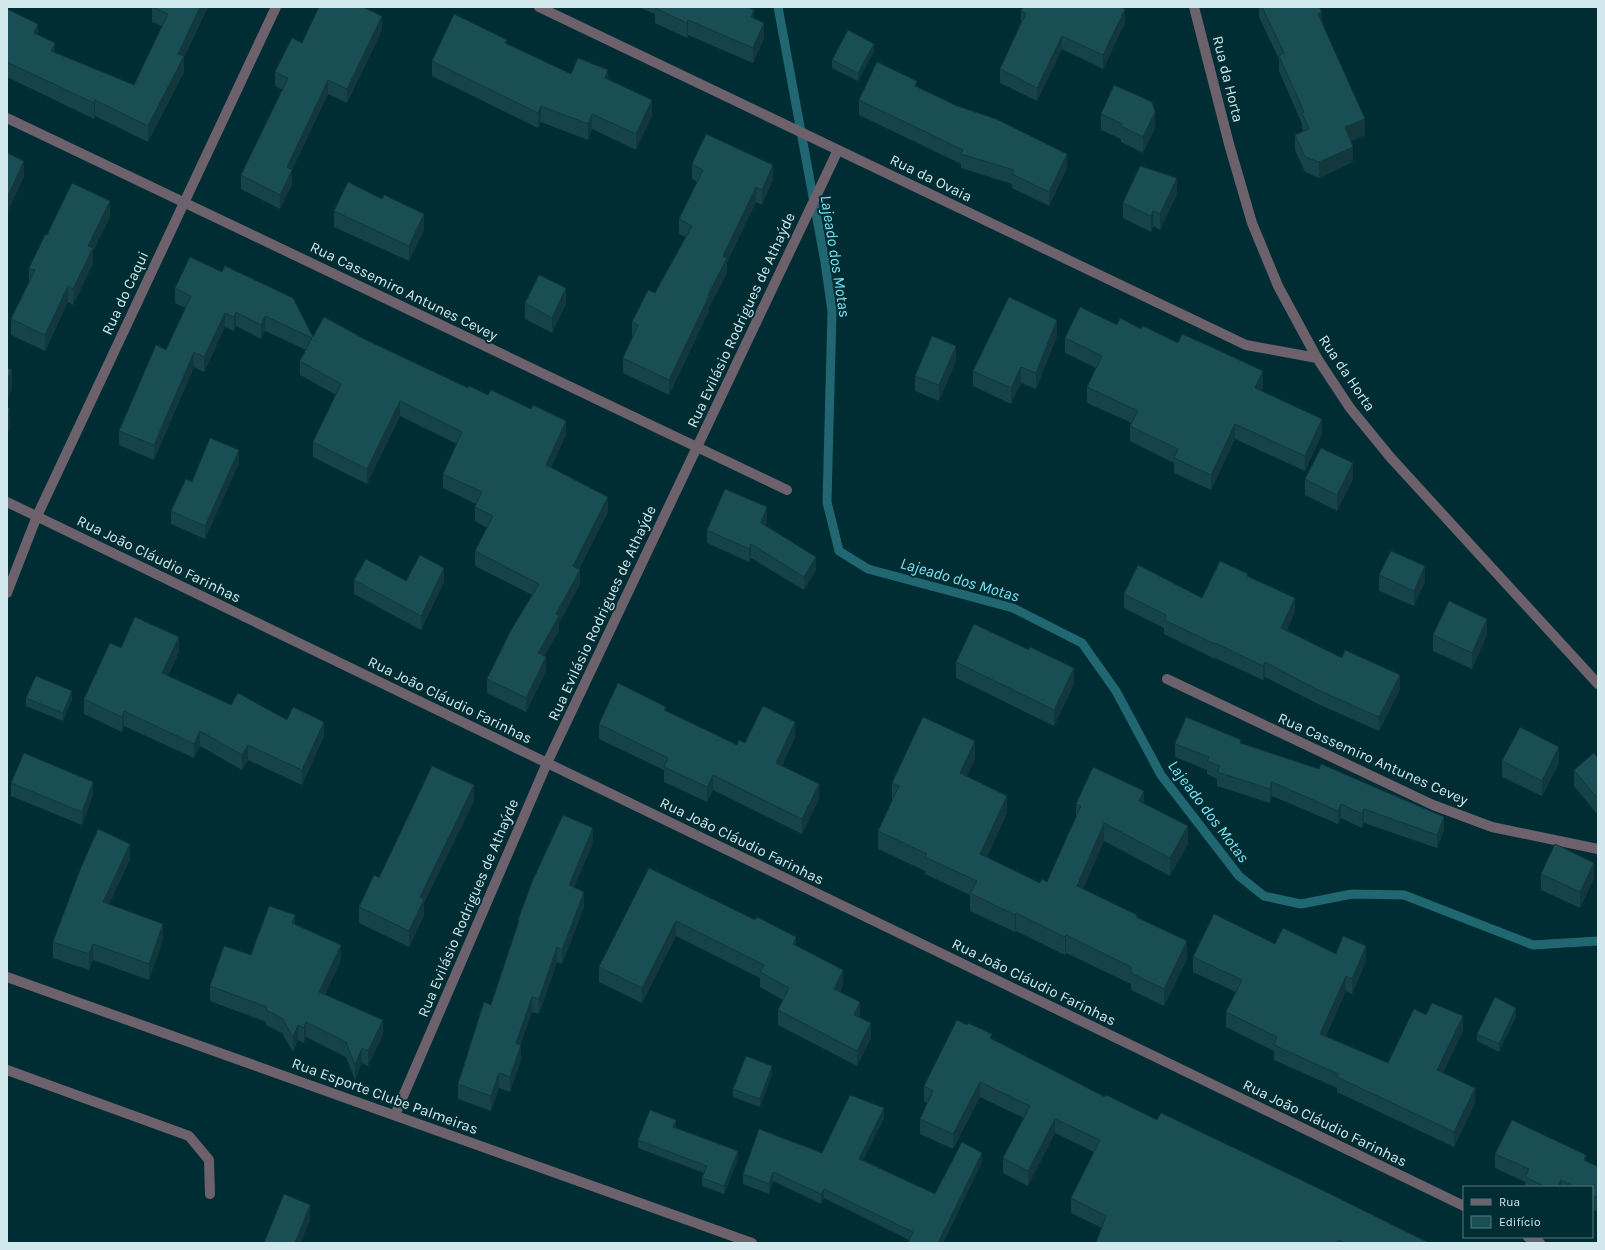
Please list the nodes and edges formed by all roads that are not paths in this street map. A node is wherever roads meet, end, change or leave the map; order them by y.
1 (276, 7) edge
2 (539, 7) edge
3 (1194, 7) edge
4 (7, 118) edge
5 (838, 150) junction
6 (184, 203) junction
7 (1316, 358) junction
8 (697, 448) junction
9 (787, 490) dead end
10 (7, 502) edge
11 (37, 516) junction
12 (7, 593) edge
13 (1167, 680) dead end
14 (1598, 684) edge
15 (547, 763) junction
16 (1598, 849) edge
17 (7, 977) edge
18 (7, 1070) edge
19 (395, 1116) junction
20 (210, 1194) dead end
21 (1463, 1206) edge
22 (1530, 1238) edge
23 (752, 1243) edge
24 (1540, 1243) edge

1 - 6 street, Rua do Caqui
2 - 5 street, Rua da Ovaia
3 - 7 street, Rua da Horta
4 - 6 street, Rua Cassemiro Antunes Cevey
5 - 7 street, Rua da Ovaia
5 - 8 street, Rua Evilásio Rodrigues de Athaýde
6 - 8 street, Rua Cassemiro Antunes Cevey
6 - 11 street, Rua do Caqui
7 - 14 street, Rua da Horta
8 - 9 street, Rua Cassemiro Antunes Cevey
8 - 15 street, Rua Evilásio Rodrigues de Athaýde
10 - 11 street, Rua João Cláudio Farinhas
11 - 12 street, Rua do Caqui
11 - 15 street, Rua João Cláudio Farinhas
13 - 16 street, Rua Cassemiro Antunes Cevey
15 - 19 street, Rua Evilásio Rodrigues de Athaýde
15 - 21 street, Rua João Cláudio Farinhas
17 - 19 street, Rua Esporte Clube Palmeiras
18 - 20 street
19 - 23 street, Rua Esporte Clube Palmeiras
22 - 24 street

